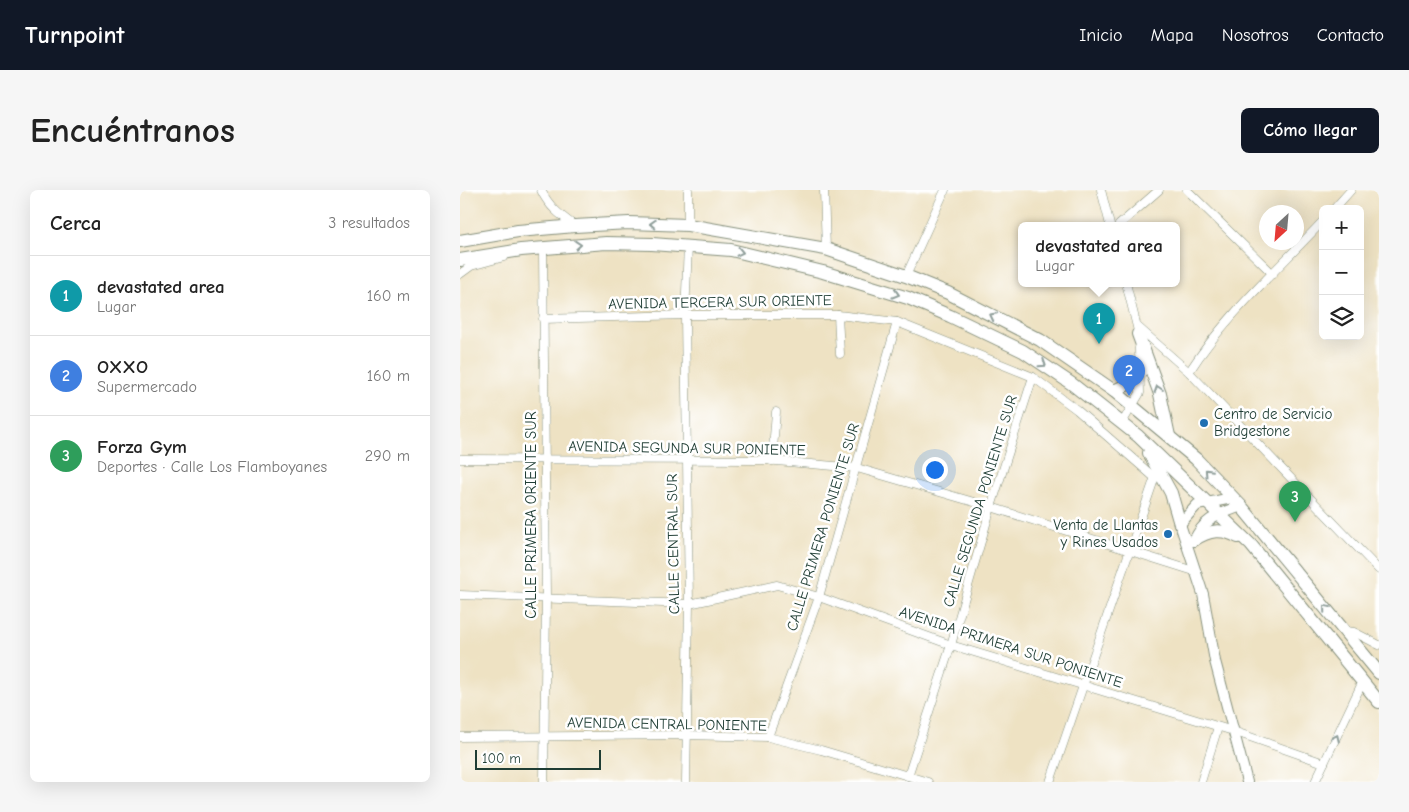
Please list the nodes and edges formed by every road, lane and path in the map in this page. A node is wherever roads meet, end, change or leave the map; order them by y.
1 (542, 190) edge
2 (688, 190) edge
3 (824, 190) edge
4 (946, 190) edge
5 (1101, 190) edge
6 (1159, 190) edge
7 (1187, 190) edge
8 (1351, 190) edge
9 (1338, 205) edge
10 (1109, 222) edge
11 (1122, 222) edge
12 (688, 225) junction
13 (1319, 225) edge
14 (575, 226) junction
15 (460, 241) edge
16 (688, 246) junction
17 (543, 248) junction
18 (521, 250) junction
19 (826, 250) junction
20 (460, 260) edge
21 (460, 274) edge
22 (1273, 274) junction
23 (906, 276) junction
24 (1127, 287) edge
25 (685, 315) junction
26 (838, 315) junction
27 (543, 319) junction
28 (897, 322) junction
29 (1138, 331) junction
30 (840, 354) dead end
31 (1141, 371) junction
32 (1189, 372) junction
33 (1033, 377) junction
34 (1114, 391) junction
35 (1133, 406) junction
36 (776, 412) dead end
37 (1122, 423) junction
38 (1138, 436) junction
39 (1169, 436) junction
40 (685, 458) junction
41 (460, 459) edge
42 (544, 459) junction
43 (772, 461) junction
44 (857, 468) junction
45 (1156, 472) junction
46 (1206, 502) junction
47 (1236, 502) junction
48 (991, 507) junction
49 (1218, 515) junction
50 (1180, 524) junction
51 (1192, 545) junction
52 (1251, 545) junction
53 (1129, 552) junction
54 (1379, 570) edge
55 (1197, 572) junction
56 (460, 595) edge
57 (820, 597) junction
58 (546, 598) junction
59 (689, 604) junction
60 (1343, 632) junction
61 (951, 645) junction
62 (1379, 645) edge
63 (1379, 673) edge
64 (1363, 681) junction
65 (1084, 686) junction
66 (1379, 702) edge
67 (1218, 727) junction
68 (1233, 731) junction
69 (685, 735) junction
70 (544, 736) junction
71 (768, 737) junction
72 (460, 738) edge
73 (1324, 763) junction
74 (908, 776) junction
75 (544, 782) edge
76 (686, 782) edge
77 (928, 782) edge
78 (1050, 782) edge
79 (1201, 782) edge
80 (1247, 782) edge
81 (1315, 782) edge

1 - 14 street
2 - 12 street
3 - 19 street
4 - 23 street
5 - 10 street
6 - 11 street
7 - 22 street
8 - 9 street
12 -> 14 main road
12 - 19 main road
13 - 22 street
14 - 15 main road
17 -> 16 main road
16 - 25 street, CALLE CENTRAL SUR
16 -> 37 main road
17 - 18 main road
17 - 27 street, CALLE PRIMERA ORIENTE SUR
18 - 20 main road
18 - 21 street
19 - 23 main road
22 - 32 street
34 -> 23 main road
24 - 29 street
25 - 26 street, AVENIDA TERCERA SUR ORIENTE
25 - 27 street, AVENIDA TERCERA SUR ORIENTE
25 - 40 street, CALLE CENTRAL SUR
26 - 28 street, AVENIDA TERCERA SUR ORIENTE
26 - 30 street
27 - 42 street, CALLE PRIMERA ORIENTE SUR
28 - 33 street, AVENIDA TERCERA SUR ORIENTE
28 - 44 street, CALLE PRIMERA PONIENTE SUR
29 - 31 street
29 - 32 street
39 -> 29 main road
31 - 34 main road
31 - 35 street
32 - 54 street
33 - 45 street, AVENIDA TERCERA SUR ORIENTE
33 - 48 street, CALLE SEGUNDA PONIENTE SUR
34 - 35 main road
35 - 37 street
35 - 39 main road
36 - 43 street
37 - 38 main road
38 - 45 main road
38 - 46 main road
47 -> 39 main road
40 - 42 street, AVENIDA SEGUNDA SUR PONIENTE
40 - 43 street, AVENIDA SEGUNDA SUR PONIENTE
40 - 59 street, CALLE CENTRAL SUR
41 - 42 street, AVENIDA SEGUNDA SUR PONIENTE
42 - 58 street, CALLE PRIMERA ORIENTE SUR
43 - 44 street, AVENIDA SEGUNDA SUR PONIENTE
44 - 48 street, AVENIDA SEGUNDA SUR PONIENTE
44 - 57 street, CALLE PRIMERA PONIENTE SUR
45 - 50 main road
45 - 53 street
46 - 47 street
46 - 49 main road
46 - 50 street
47 - 49 street
60 -> 47 main road
48 - 53 street, AVENIDA SEGUNDA SUR PONIENTE
48 - 61 street, CALLE SEGUNDA PONIENTE SUR
49 - 51 street
49 - 52 main road
50 - 51 street
51 - 52 main road
51 - 55 street
52 - 64 main road
53 - 55 street, AVENIDA SEGUNDA SUR PONIENTE
53 - 65 street
55 - 68 street
56 - 58 street, AVENIDA PRIMERA SUR PONIENTE
57 - 59 street, AVENIDA PRIMERA SUR PONIENTE
57 - 61 street, AVENIDA PRIMERA SUR PONIENTE
57 - 71 street, CALLE PRIMERA PONIENTE SUR
58 - 59 street, AVENIDA PRIMERA SUR PONIENTE
58 - 70 street, CALLE PRIMERA ORIENTE SUR
59 - 69 street, CALLE CENTRAL SUR
60 - 62 street
60 - 63 main road
61 - 65 street, AVENIDA PRIMERA SUR PONIENTE
61 - 74 street, CALLE SEGUNDA PONIENTE SUR
64 - 66 main road
73 -> 64 street
65 - 67 street, AVENIDA PRIMERA SUR PONIENTE
65 - 78 street
67 - 68 street, AVENIDA PRIMERA SUR PONIENTE
67 - 79 street
68 - 73 street, AVENIDA PRIMERA SUR PONIENTE
68 - 80 street
69 - 70 street, AVENIDA CENTRAL PONIENTE
69 - 71 street, AVENIDA CENTRAL PONIENTE
69 - 76 street, CALLE CENTRAL SUR
70 - 72 street, AVENIDA CENTRAL PONIENTE
70 - 75 street, CALLE PRIMERA ORIENTE SUR
71 - 74 street, AVENIDA CENTRAL PONIENTE
73 - 81 street
74 - 77 street, AVENIDA CENTRAL PONIENTE

